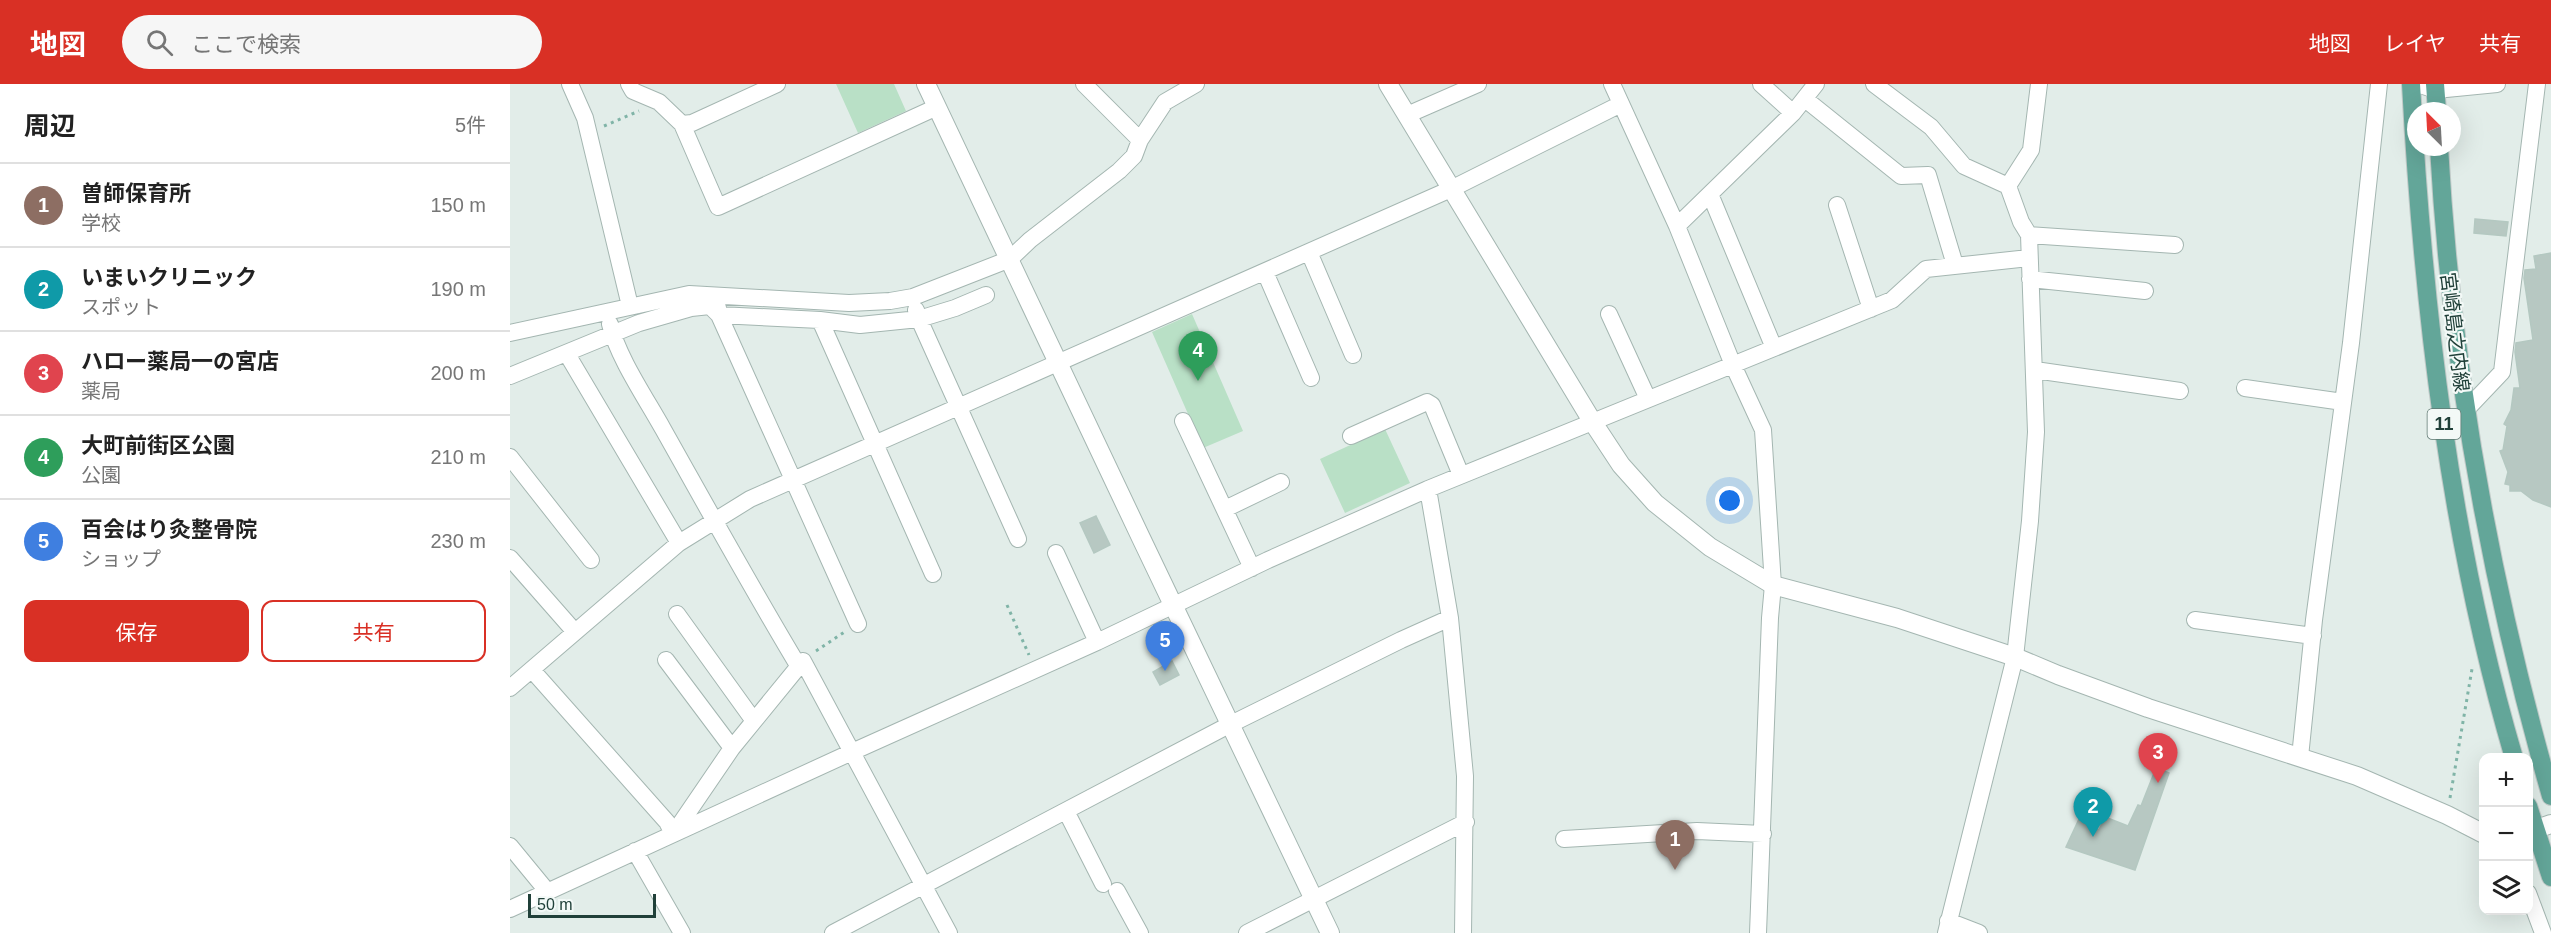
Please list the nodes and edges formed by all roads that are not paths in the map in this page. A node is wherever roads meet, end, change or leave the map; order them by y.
1 (570, 84) edge
2 (629, 84) edge
3 (777, 84) edge
4 (927, 84) edge
5 (1084, 84) edge
6 (1196, 84) edge
7 (1388, 84) edge
8 (1478, 84) edge
9 (1612, 84) edge
10 (1761, 84) edge
11 (1816, 84) edge
12 (1874, 84) edge
13 (2039, 84) edge
14 (2379, 84) edge
15 (2411, 84) edge
16 (2417, 84) edge
17 (2497, 84) edge
18 (2537, 84) edge
19 (2436, 87) edge
20 (1805, 99) junction
21 (2437, 102) edge
22 (1621, 104) junction
23 (937, 107) junction
24 (1793, 113) junction
25 (1407, 115) junction
26 (682, 123) junction
27 (1140, 140) junction
28 (2440, 156) edge
29 (2007, 186) junction
30 (1451, 189) junction
31 (1710, 194) junction
32 (1837, 205) dead end
33 (1677, 226) junction
34 (2028, 234) junction
35 (2175, 245) dead end
36 (1309, 252) junction
37 (2029, 258) junction
38 (1010, 259) junction
39 (1955, 265) junction
40 (1265, 272) junction
41 (2030, 279) junction
42 (2145, 291) dead end
43 (986, 295) dead end
44 (716, 296) junction
45 (913, 297) junction
46 (630, 306) junction
47 (1870, 309) junction
48 (608, 311) junction
49 (1609, 314) dead end
50 (719, 315) junction
51 (919, 319) junction
52 (820, 320) junction
53 (510, 333) edge
54 (612, 334) junction
55 (1774, 348) junction
56 (567, 354) junction
57 (1353, 355) dead end
58 (1058, 363) junction
59 (1733, 365) junction
60 (2034, 370) junction
61 (510, 376) edge
62 (1311, 378) dead end
63 (2245, 388) dead end
64 (2180, 391) dead end
65 (1648, 399) junction
66 (2343, 402) junction
67 (959, 407) junction
68 (2465, 411) junction
69 (1183, 421) dead end
70 (1592, 421) junction
71 (1352, 436) dead end
72 (874, 444) junction
73 (510, 457) edge
74 (1461, 475) junction
75 (793, 480) junction
76 (1281, 482) dead end
77 (1428, 489) junction
78 (1225, 509) junction
79 (714, 520) junction
80 (1018, 539) dead end
81 (679, 543) junction
82 (1056, 553) dead end
83 (510, 558) edge
84 (591, 560) dead end
85 (1252, 568) junction
86 (933, 574) dead end
87 (1773, 585) junction
88 (1175, 606) junction
89 (677, 614) dead end
90 (1450, 618) junction
91 (2196, 620) dead end
92 (858, 624) road end
93 (575, 632) junction
94 (2313, 636) junction
95 (1097, 642) junction
96 (2015, 657) junction
97 (666, 660) dead end
98 (801, 664) junction
99 (532, 670) junction
100 (510, 688) edge
101 (754, 721) junction
102 (1229, 725) junction
103 (732, 748) junction
104 (852, 752) junction
105 (2513, 753) edge
106 (2300, 757) junction
107 (2551, 796) edge
108 (2529, 807) edge
109 (1066, 811) junction
110 (1466, 822) junction
111 (2538, 829) edge
112 (2479, 833) edge
113 (673, 834) junction
114 (1763, 834) junction
115 (1564, 840) dead end
116 (510, 846) edge
117 (634, 851) junction
118 (2551, 877) edge
119 (925, 885) junction
120 (547, 891) junction
121 (1313, 898) junction
122 (2533, 904) edge
123 (510, 909) edge
124 (1947, 927) edge
125 (682, 933) edge
126 (833, 933) edge
127 (949, 933) edge
128 (1140, 933) edge
129 (1247, 933) edge
130 (1330, 933) edge
131 (1463, 933) edge
132 (1758, 933) edge
133 (1979, 933) edge
134 (2543, 933) edge

1 - 46 street
2 - 26 street
3 - 26 street
4 - 23 street
5 - 27 street
6 - 27 street
7 - 25 street
8 - 25 street
9 - 22 street
10 - 24 street
11 - 20 street
12 - 29 street
13 - 29 street
14 - 66 street
15 - 105 main road, 宮崎島之内線 / 11
16 - 19 street
17 - 19 street
18 - 68 street
19 - 21 main road
20 - 24 street
20 - 39 street
22 - 30 street
22 - 33 street
23 - 26 street
23 - 38 street
24 - 31 street
25 - 30 street
27 - 38 street
28 - 68 main road, 宮崎島之内線 / 11
29 - 34 street
30 - 36 street
30 - 70 street
31 - 33 street
31 - 55 street
32 - 47 street
33 - 59 street
34 - 35 street
34 - 37 street
36 - 40 street
36 - 57 street
37 - 39 street
37 - 41 street
38 - 45 street
38 - 58 street
39 - 47 street
40 - 58 street
40 - 62 street
41 - 42 street
41 - 60 street
43 - 51 street
44 - 45 street
44 - 46 street
44 - 50 street
45 - 51 street
46 - 48 street
47 - 55 street
48 - 53 street
48 - 54 street
49 - 65 street
50 - 52 street
50 - 54 street
50 - 75 street
51 - 52 street
51 - 67 street
52 - 72 street
54 - 56 street
54 - 79 street
55 - 59 street
56 - 61 street
56 - 81 street
58 - 67 street
58 - 88 street
59 - 65 street
59 - 87 street
60 - 64 street
60 - 96 street
63 - 66 street
65 - 70 street
66 - 94 street
67 - 72 street
67 - 80 street
68 - 107 main road, 宮崎島之内線 / 11
69 - 78 street
70 - 74 street
70 - 87 street
71 - 74 street
72 - 75 street
72 - 86 street
73 - 84 street
74 - 77 street
75 - 79 street
75 - 92 street
76 - 78 street
77 - 85 street
77 - 90 street
78 - 85 street
79 - 81 street
79 - 98 street
81 - 93 street
82 - 95 street
83 - 93 street
85 - 88 street
87 - 96 street
87 - 114 street
88 - 95 street
88 - 102 street
89 - 101 street
90 - 102 street
90 - 110 street
91 - 94 street
93 - 99 street
94 - 106 street
95 - 104 street
96 - 106 street
96 - 124 street
97 - 103 street
98 - 101 street
98 - 104 street
99 - 100 street
99 - 113 street
101 - 103 street
102 - 109 street
102 - 121 street
103 - 113 street
104 - 113 street
104 - 119 street
106 - 112 street
108 - 111 main road
109 - 119 street
109 - 128 street
110 - 121 street
110 - 131 street
111 - 118 main road
113 - 117 street
114 - 115 street
114 - 132 street
116 - 120 street
117 - 120 street
117 - 125 street
119 - 126 street
119 - 127 street
120 - 123 street
121 - 129 street
121 - 130 street
122 - 134 street
124 - 133 street

